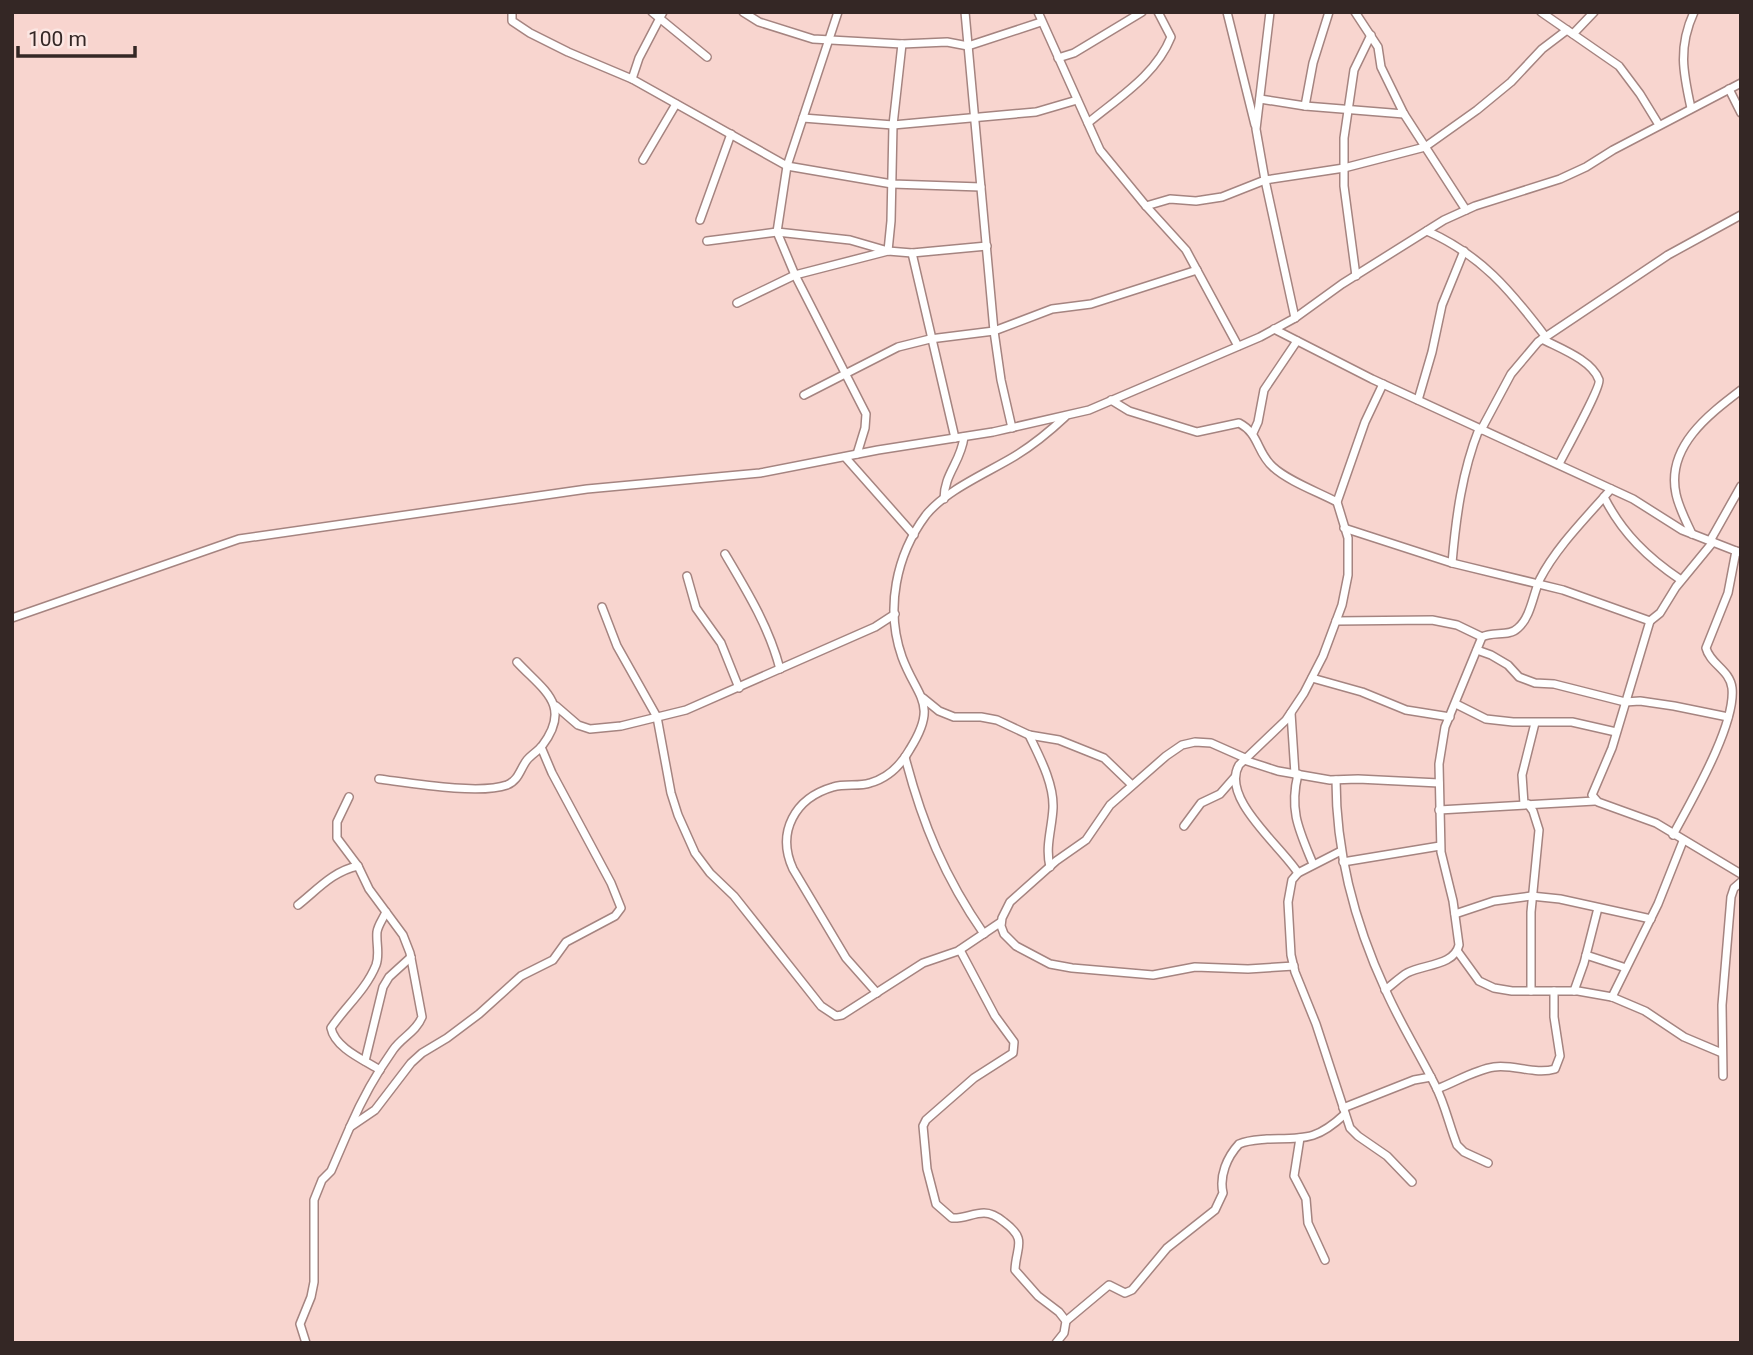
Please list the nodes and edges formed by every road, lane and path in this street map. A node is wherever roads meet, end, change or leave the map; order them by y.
1 (512, 12) edge
2 (652, 12) edge
3 (743, 12) edge
4 (838, 12) edge
5 (965, 12) edge
6 (1048, 12) edge
7 (1142, 12) edge
8 (1158, 12) edge
9 (1227, 12) edge
10 (1270, 12) edge
11 (1329, 12) edge
12 (1354, 12) edge
13 (1541, 12) edge
14 (1594, 12) edge
15 (1694, 12) edge
16 (662, 15) edge
17 (1039, 17) edge
18 (1570, 32) junction
19 (1371, 35) junction
20 (830, 42) junction
21 (902, 44) junction
22 (968, 46) junction
23 (707, 57) dead end
24 (1058, 58) junction
25 (632, 79) junction
26 (1741, 83) edge
27 (1729, 89) junction
28 (1260, 99) junction
29 (1077, 100) junction
30 (676, 104) junction
31 (1304, 106) junction
32 (1691, 108) junction
33 (1348, 110) junction
34 (1741, 113) edge
35 (1404, 114) junction
36 (975, 117) junction
37 (803, 118) junction
38 (1088, 123) junction
39 (892, 125) junction
40 (1659, 125) junction
41 (1256, 129) junction
42 (731, 134) junction
43 (1425, 147) junction
44 (643, 160) dead end
45 (787, 166) junction
46 (1344, 168) junction
47 (1265, 180) junction
48 (892, 184) junction
49 (981, 187) junction
50 (1146, 206) junction
51 (1466, 210) junction
52 (1741, 215) edge
53 (700, 220) dead end
54 (1427, 231) junction
55 (777, 232) junction
56 (707, 241) dead end
57 (987, 246) junction
58 (888, 251) junction
59 (1464, 251) junction
60 (912, 253) junction
61 (1197, 270) junction
62 (795, 275) junction
63 (1356, 276) junction
64 (737, 303) dead end
65 (1294, 318) junction
66 (1274, 329) junction
67 (995, 331) junction
68 (1544, 338) junction
69 (930, 339) junction
70 (1297, 341) junction
71 (1238, 346) junction
72 (847, 375) junction
73 (1383, 384) junction
74 (1741, 390) edge
75 (804, 395) dead end
76 (1111, 400) junction
77 (1418, 400) junction
78 (1068, 415) junction
79 (1012, 428) junction
80 (1480, 430) junction
81 (1252, 433) junction
82 (964, 437) junction
83 (955, 438) junction
84 (857, 454) junction
85 (845, 457) junction
86 (1559, 464) junction
87 (1741, 486) edge
88 (1611, 489) junction
89 (1604, 497) junction
90 (943, 499) junction
91 (1337, 502) junction
92 (1344, 528) junction
93 (1692, 534) junction
94 (914, 535) junction
95 (1712, 541) junction
96 (1738, 552) edge
97 (725, 554) dead end
98 (1452, 563) junction
99 (687, 576) dead end
100 (1681, 580) junction
101 (1539, 583) junction
102 (602, 607) dead end
103 (895, 614) junction
104 (12, 618) edge
105 (1336, 621) junction
106 (1650, 621) junction
107 (1482, 637) junction
108 (1477, 650) junction
109 (517, 662) dead end
110 (780, 669) junction
111 (1312, 678) junction
112 (738, 688) junction
113 (923, 697) junction
114 (1625, 702) junction
115 (1456, 704) junction
116 (556, 706) junction
117 (1291, 712) junction
118 (657, 717) junction
119 (1450, 717) junction
120 (1727, 718) junction
121 (1535, 723) junction
122 (1616, 732) junction
123 (1030, 735) junction
124 (541, 747) junction
125 (905, 757) junction
126 (1245, 759) junction
127 (1297, 774) junction
128 (1234, 778) junction
129 (379, 779) dead end
130 (1336, 780) junction
131 (1439, 783) junction
132 (1132, 786) junction
133 (349, 797) dead end
134 (1595, 800) junction
135 (1526, 804) junction
136 (1439, 810) junction
137 (1184, 826) dead end
138 (1673, 835) junction
139 (1683, 841) junction
140 (1440, 846) junction
141 (1341, 851) junction
142 (1343, 862) junction
143 (1313, 864) junction
144 (358, 866) junction
145 (1050, 867) junction
146 (1298, 873) junction
147 (1741, 874) edge
148 (1741, 882) edge
149 (1531, 896) junction
150 (298, 905) dead end
151 (1598, 908) junction
152 (386, 912) junction
153 (1455, 914) junction
154 (1651, 919) junction
155 (1001, 922) junction
156 (984, 934) junction
157 (960, 950) junction
158 (1458, 952) junction
159 (1586, 955) junction
160 (411, 957) junction
161 (1294, 966) junction
162 (1626, 968) junction
163 (1385, 990) junction
164 (1531, 991) junction
165 (1554, 991) junction
166 (1574, 991) junction
167 (877, 993) junction
168 (1612, 997) junction
169 (1722, 1053) junction
170 (365, 1060) junction
171 (380, 1070) junction
172 (1723, 1076) dead end
173 (1431, 1077) junction
174 (1437, 1089) junction
175 (1344, 1111) junction
176 (350, 1127) junction
177 (1300, 1138) junction
178 (1488, 1163) dead end
179 (1412, 1182) dead end
180 (1325, 1260) dead end
181 (1066, 1321) junction
182 (306, 1343) edge
183 (1056, 1343) edge

1 - 25 street
2 - 16 street
3 - 20 street
4 - 20 street
5 - 22 street
6 - 17 street
7 - 24 street
8 - 38 street
9 - 41 street
10 - 28 street
11 - 31 street
12 - 19 street
13 - 18 street
14 - 18 street
15 - 32 street
16 - 23 street
16 - 25 street
17 - 22 street
17 - 24 street
18 - 40 street
18 - 43 street
19 - 33 street
19 - 35 street
20 - 21 street
20 - 37 street
21 - 22 street
21 - 39 street
22 - 36 street
24 - 29 street
25 - 30 street
26 - 27 street
27 - 32 street
27 - 34 street
28 - 31 street
28 - 41 street
29 - 36 street
29 - 38 street
30 - 42 street
30 - 44 street
31 - 33 street
32 - 40 street
33 - 35 street
33 - 46 street
35 - 43 street
36 - 39 street
36 - 49 street
37 - 39 street
37 - 45 street
38 - 50 street
39 - 48 street
40 - 51 street
41 - 47 street
42 - 45 street
42 - 53 street
43 - 46 street
43 - 51 street
45 - 48 street
45 - 55 street
46 - 47 street
46 - 63 street
47 - 50 street
47 - 65 street
48 - 49 street
48 - 58 street
49 - 57 street
50 - 61 street
51 - 54 street
52 - 68 street
54 - 59 street
54 - 63 street
55 - 56 street
55 - 58 street
55 - 62 street
57 - 60 street
57 - 67 street
58 - 60 street
58 - 62 street
59 - 68 street
59 - 77 street
60 - 69 street
61 - 67 street
61 - 71 street
62 - 64 street
62 - 72 street
63 - 65 street
65 - 66 street
66 - 70 street
66 - 71 street
67 - 69 street
67 - 79 street
68 - 80 street
68 - 86 street
69 - 72 street
69 - 83 street
70 - 73 street
70 - 81 street
71 - 76 street
72 - 75 street
72 - 84 street
73 - 77 street
73 - 91 street
74 - 93 street
76 - 78 street
76 - 81 street
77 - 80 street
78 - 79 street
78 - 90 street
79 - 82 street
80 - 86 street
80 - 98 street
81 - 91 street
82 - 83 street
82 - 90 street
83 - 84 street
84 - 85 street
85 - 94 street
85 - 104 street
86 - 88 street
87 - 95 street
88 - 89 street
88 - 93 street
89 - 100 street
89 - 101 street
90 - 94 street
91 - 92 street
92 - 98 street
92 - 105 street
93 - 95 street
94 - 103 street
95 - 96 street
95 - 100 street
96 - 120 street
97 - 110 street
98 - 101 street
99 - 112 street
100 - 106 street
101 - 106 street
101 - 107 street
102 - 118 street
103 - 110 street
103 - 113 street
105 - 107 street
105 - 111 street
106 - 114 street
107 - 108 street
108 - 114 street
108 - 115 street
109 - 116 street
110 - 112 street
111 - 117 street
111 - 119 street
112 - 118 street
113 - 123 street
113 - 125 street
114 - 120 street
114 - 122 street
115 - 119 street
115 - 121 street
116 - 118 street
116 - 124 street
117 - 126 street
117 - 127 street
118 - 167 street
119 - 131 street
120 - 138 street
121 - 122 street
121 - 135 street
122 - 134 street
123 - 132 street
123 - 145 street
124 - 129 street
124 - 176 street
125 - 156 street
125 - 167 street
126 - 127 street
126 - 128 street
126 - 132 street
127 - 130 street
127 - 143 street
128 - 137 street
128 - 146 street
130 - 131 street
130 - 141 street
131 - 136 street
132 - 145 street
133 - 144 street
134 - 135 street
134 - 138 street
135 - 136 street
135 - 149 street
136 - 140 street
138 - 139 street
139 - 147 street
139 - 154 street
140 - 142 street
140 - 153 street
141 - 142 street
141 - 143 street
142 - 163 street
143 - 146 street
144 - 150 street
144 - 152 street
145 - 155 street
146 - 161 street
148 - 169 street
149 - 151 street
149 - 153 street
149 - 164 street
151 - 154 street
151 - 159 street
152 - 160 street
152 - 170 street
153 - 158 street
154 - 162 street
155 - 156 street
155 - 161 street
156 - 157 street
157 - 167 street
157 - 181 street
158 - 163 street
158 - 164 street
159 - 162 street
159 - 166 street
160 - 170 street
160 - 171 street
161 - 175 street
162 - 168 street
163 - 173 street
164 - 165 street
165 - 166 street
165 - 174 street
166 - 168 street
168 - 169 street
169 - 172 street
170 - 171 street
171 - 176 street
173 - 174 street
173 - 175 street
174 - 178 street
175 - 177 street
175 - 179 street
176 - 182 street
177 - 180 street
177 - 181 street
181 - 183 street

